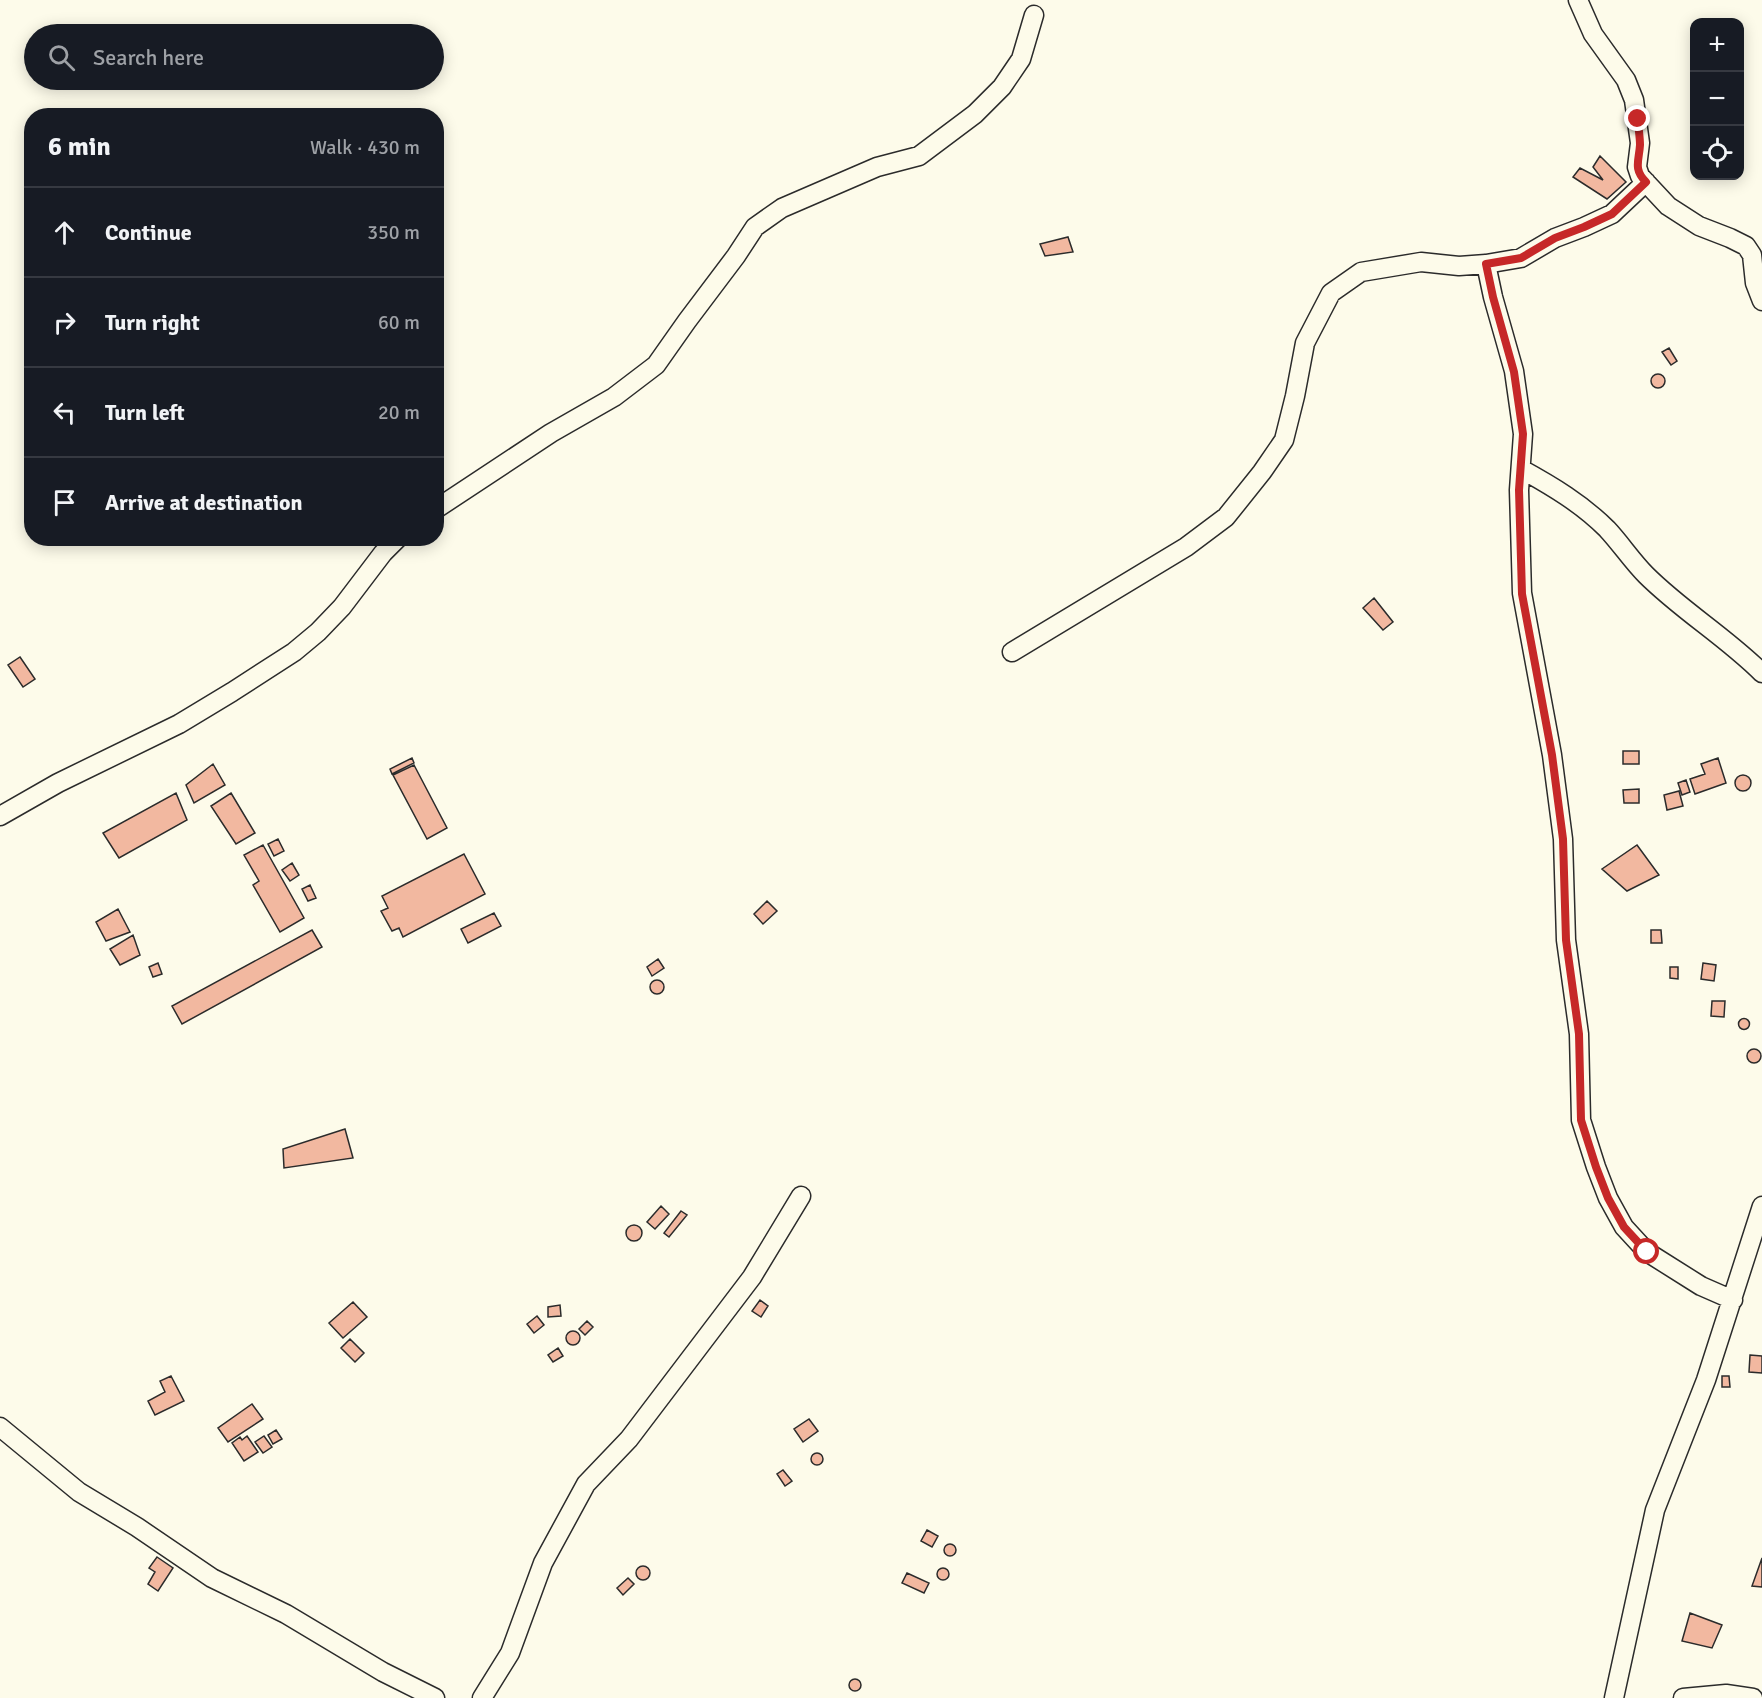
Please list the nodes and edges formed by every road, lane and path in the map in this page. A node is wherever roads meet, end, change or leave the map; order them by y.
1 (1578, 0) edge
2 (1034, 15) dead end
3 (1646, 182) junction
4 (1486, 264) junction
5 (1762, 301) edge
6 (1521, 469) junction
7 (444, 504) edge
8 (390, 546) edge
9 (1012, 652) dead end
10 (1762, 673) edge
11 (0, 816) edge
12 (801, 1196) dead end
13 (1762, 1206) edge
14 (1733, 1299) junction
15 (0, 1427) edge
16 (435, 1698) edge
17 (482, 1698) edge
18 (1614, 1698) edge
19 (1683, 1698) edge
20 (1753, 1698) edge

1 - 3 street
2 - 7 street
3 - 4 street
3 - 5 street
4 - 6 street
4 - 9 street
6 - 10 street
6 - 14 street
8 - 11 street
12 - 17 street
13 - 14 street
14 - 18 street
15 - 16 street
19 - 20 street

